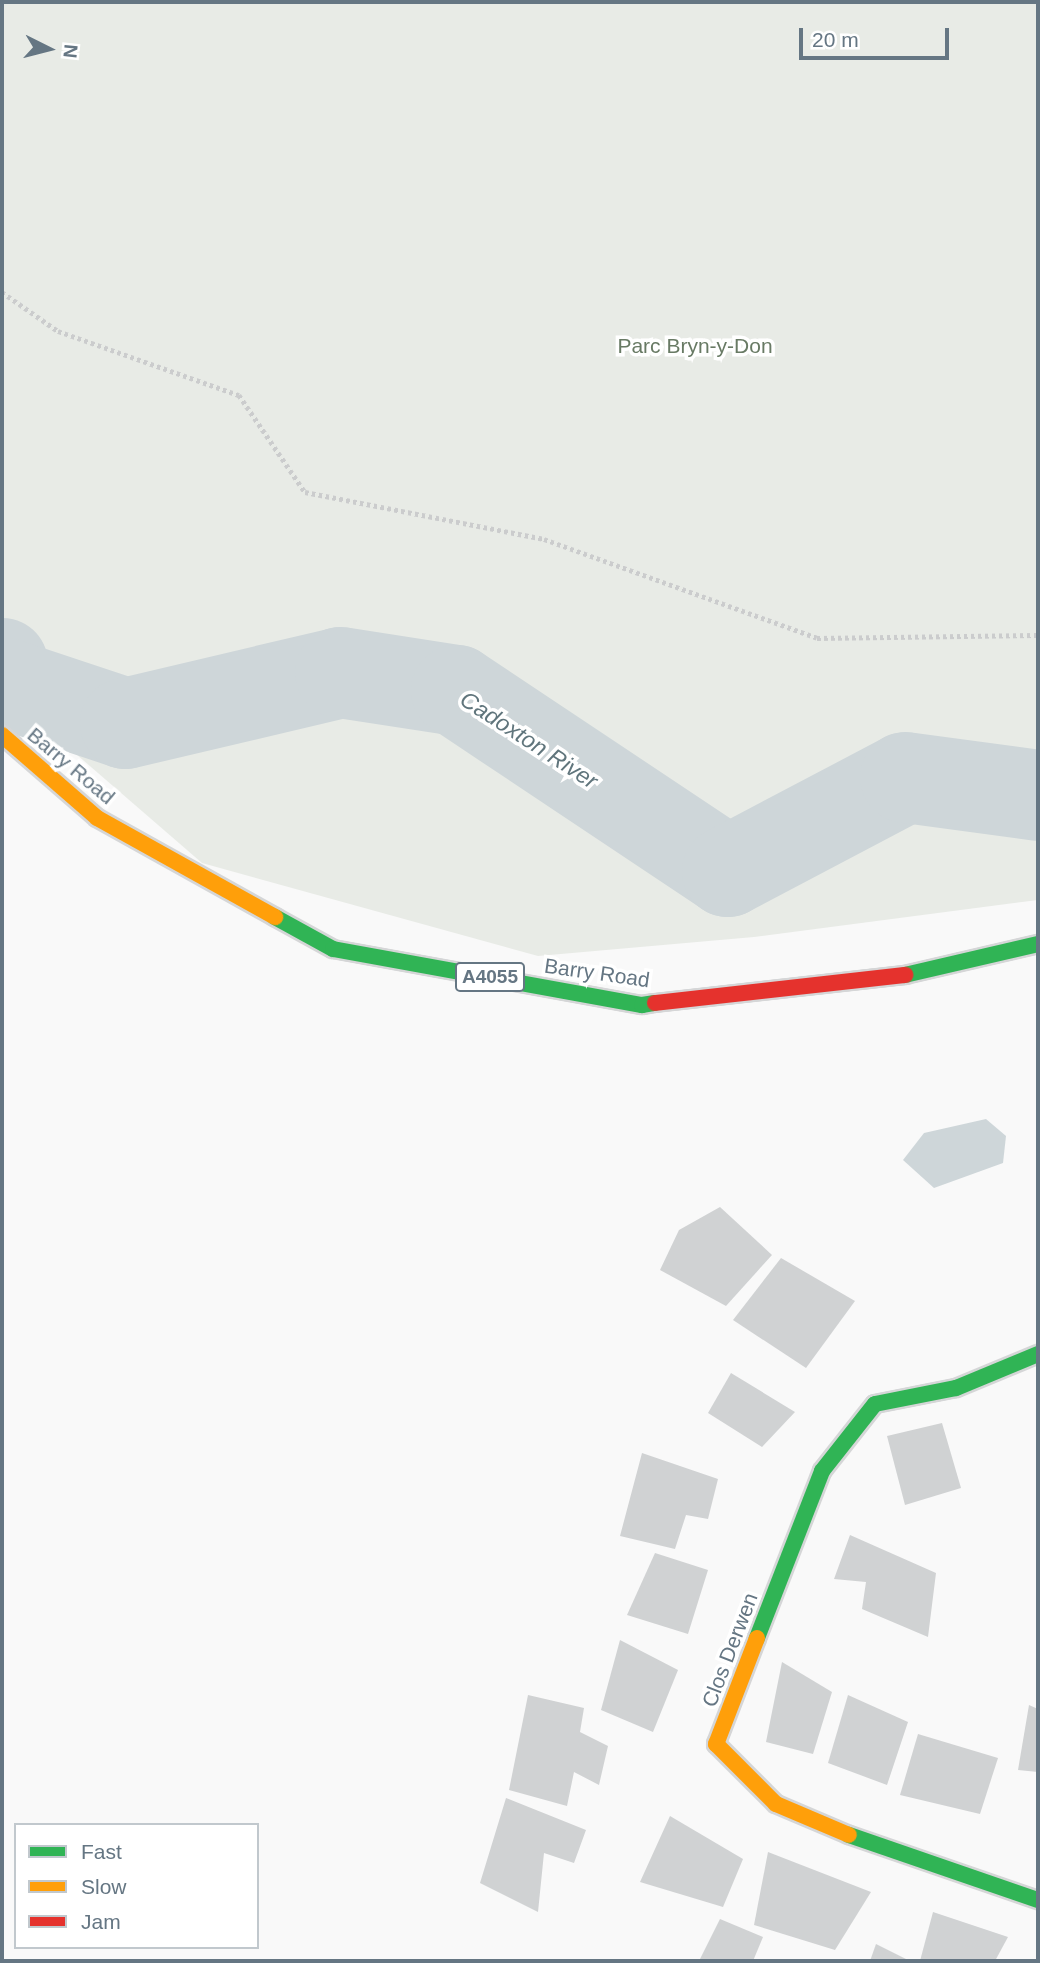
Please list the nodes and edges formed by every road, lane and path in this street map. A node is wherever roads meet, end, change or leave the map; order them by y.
1 (2, 292) edge
2 (1038, 635) edge
3 (2, 735) edge
4 (1038, 944) edge
5 (1038, 1354) edge
6 (1038, 1899) edge

1 - 2 path
3 - 4 main road, Barry Road / A4055
5 - 6 main road, Clos Derwen

